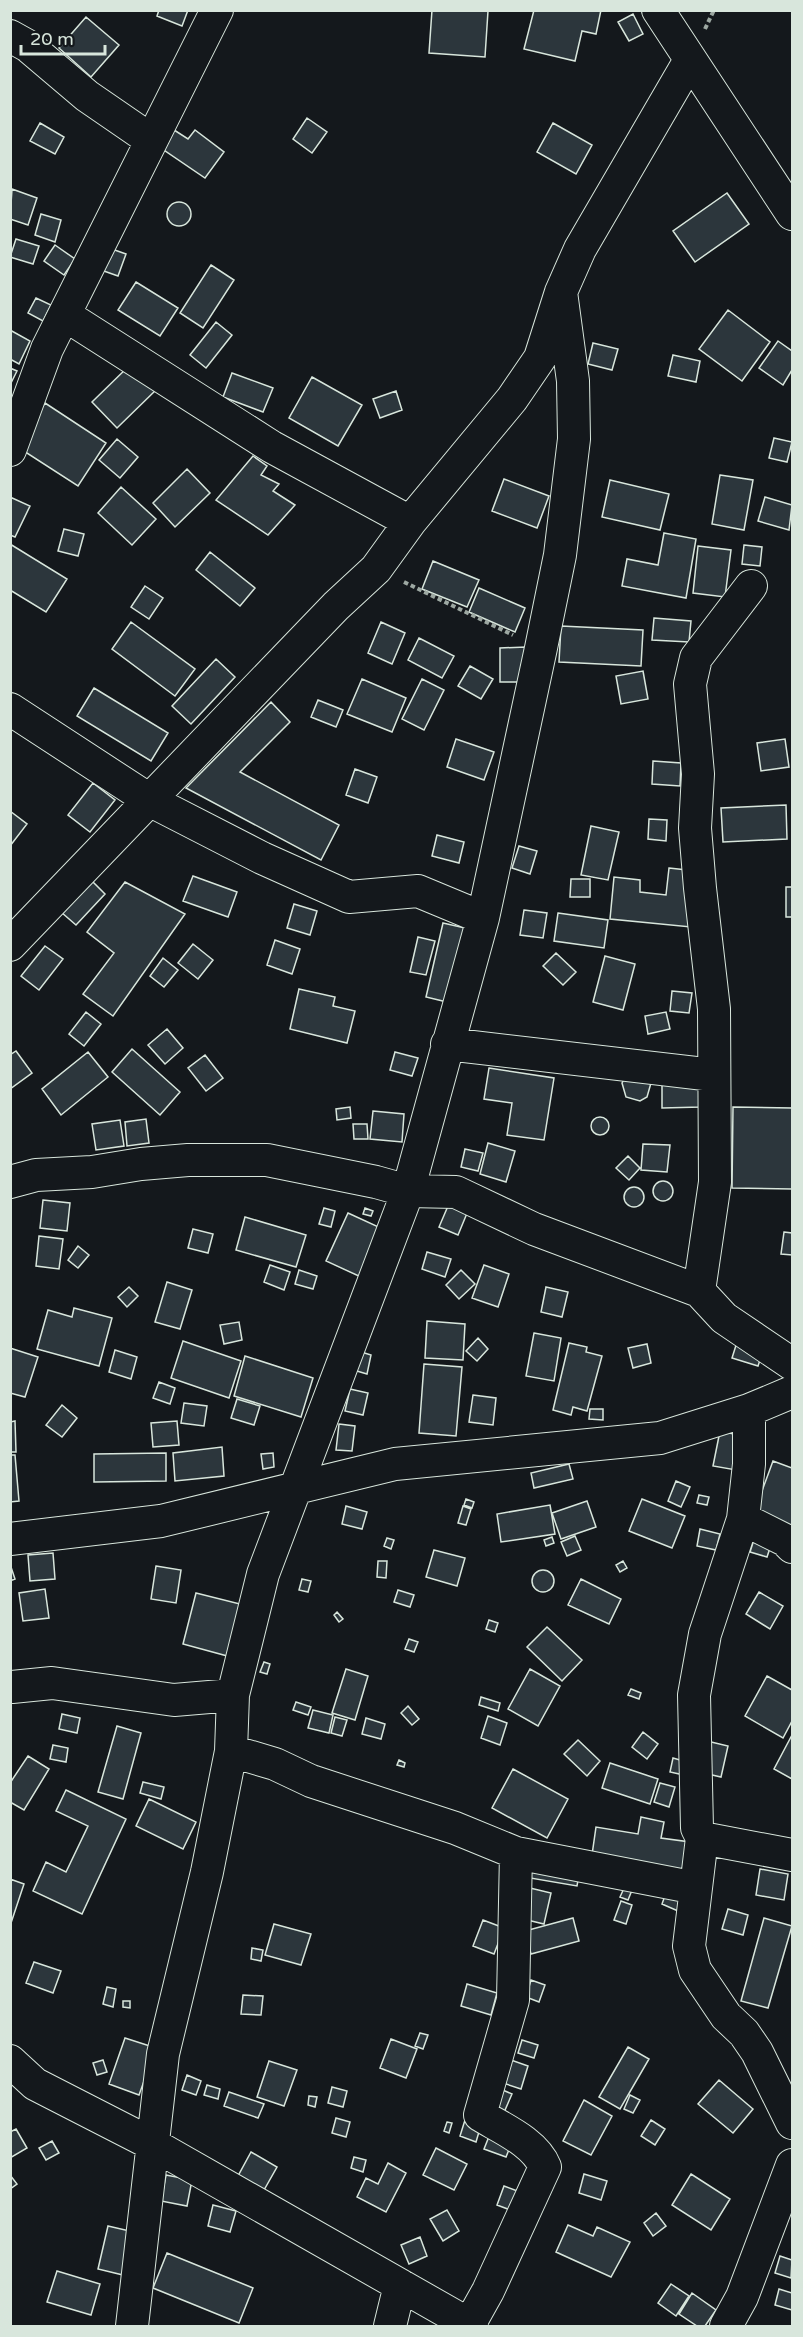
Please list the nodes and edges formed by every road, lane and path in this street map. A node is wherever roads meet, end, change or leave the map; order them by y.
1 (217, 10) edge
2 (658, 10) edge
3 (10, 36) edge
4 (690, 60) junction
5 (151, 140) junction
6 (792, 214) edge
7 (561, 292) junction
8 (65, 315) junction
9 (13, 438) edge
10 (410, 522) junction
11 (376, 569) junction
12 (751, 586) dead end
13 (541, 648) junction
14 (10, 709) edge
15 (151, 801) junction
16 (483, 918) junction
17 (10, 945) edge
18 (447, 1044) junction
19 (713, 1076) junction
20 (10, 1182) edge
21 (408, 1191) junction
22 (699, 1291) junction
23 (792, 1364) edge
24 (792, 1392) edge
25 (749, 1410) junction
26 (297, 1487) junction
27 (743, 1519) junction
28 (10, 1539) edge
29 (792, 1547) edge
30 (12, 1687) dead end
31 (232, 1695) junction
32 (231, 1751) junction
33 (702, 1838) junction
34 (516, 1853) junction
35 (792, 1854) edge
36 (696, 1888) junction
37 (10, 2061) edge
38 (792, 2123) edge
39 (154, 2145) junction
40 (792, 2165) edge
41 (400, 2285) junction
42 (132, 2326) edge
43 (390, 2326) edge
44 (470, 2326) edge
45 (726, 2326) edge

1 - 5 street
2 - 4 street
3 - 5 street
4 - 6 street
4 - 7 street
5 - 8 street
7 - 10 street
7 - 13 street
8 - 9 street
8 - 10 street
10 - 11 street
11 - 13 path
11 - 15 street
12 - 19 street
13 - 16 street
14 - 15 street
15 - 16 street
15 - 17 street
16 - 18 street
18 - 19 street
18 - 21 street
19 - 22 street
20 - 21 street
21 - 22 street
21 - 26 street
22 - 23 street
24 - 25 street
25 - 26 street
25 - 27 street
26 - 28 street
26 - 31 street
27 - 29 street
27 - 33 street
30 - 31 street
31 - 32 street
32 - 34 street
32 - 39 street
33 - 35 street
33 - 36 street
34 - 36 street
34 - 44 street
36 - 38 street
37 - 39 street
39 - 41 street
39 - 42 street
40 - 45 street
41 - 43 street
41 - 44 street

